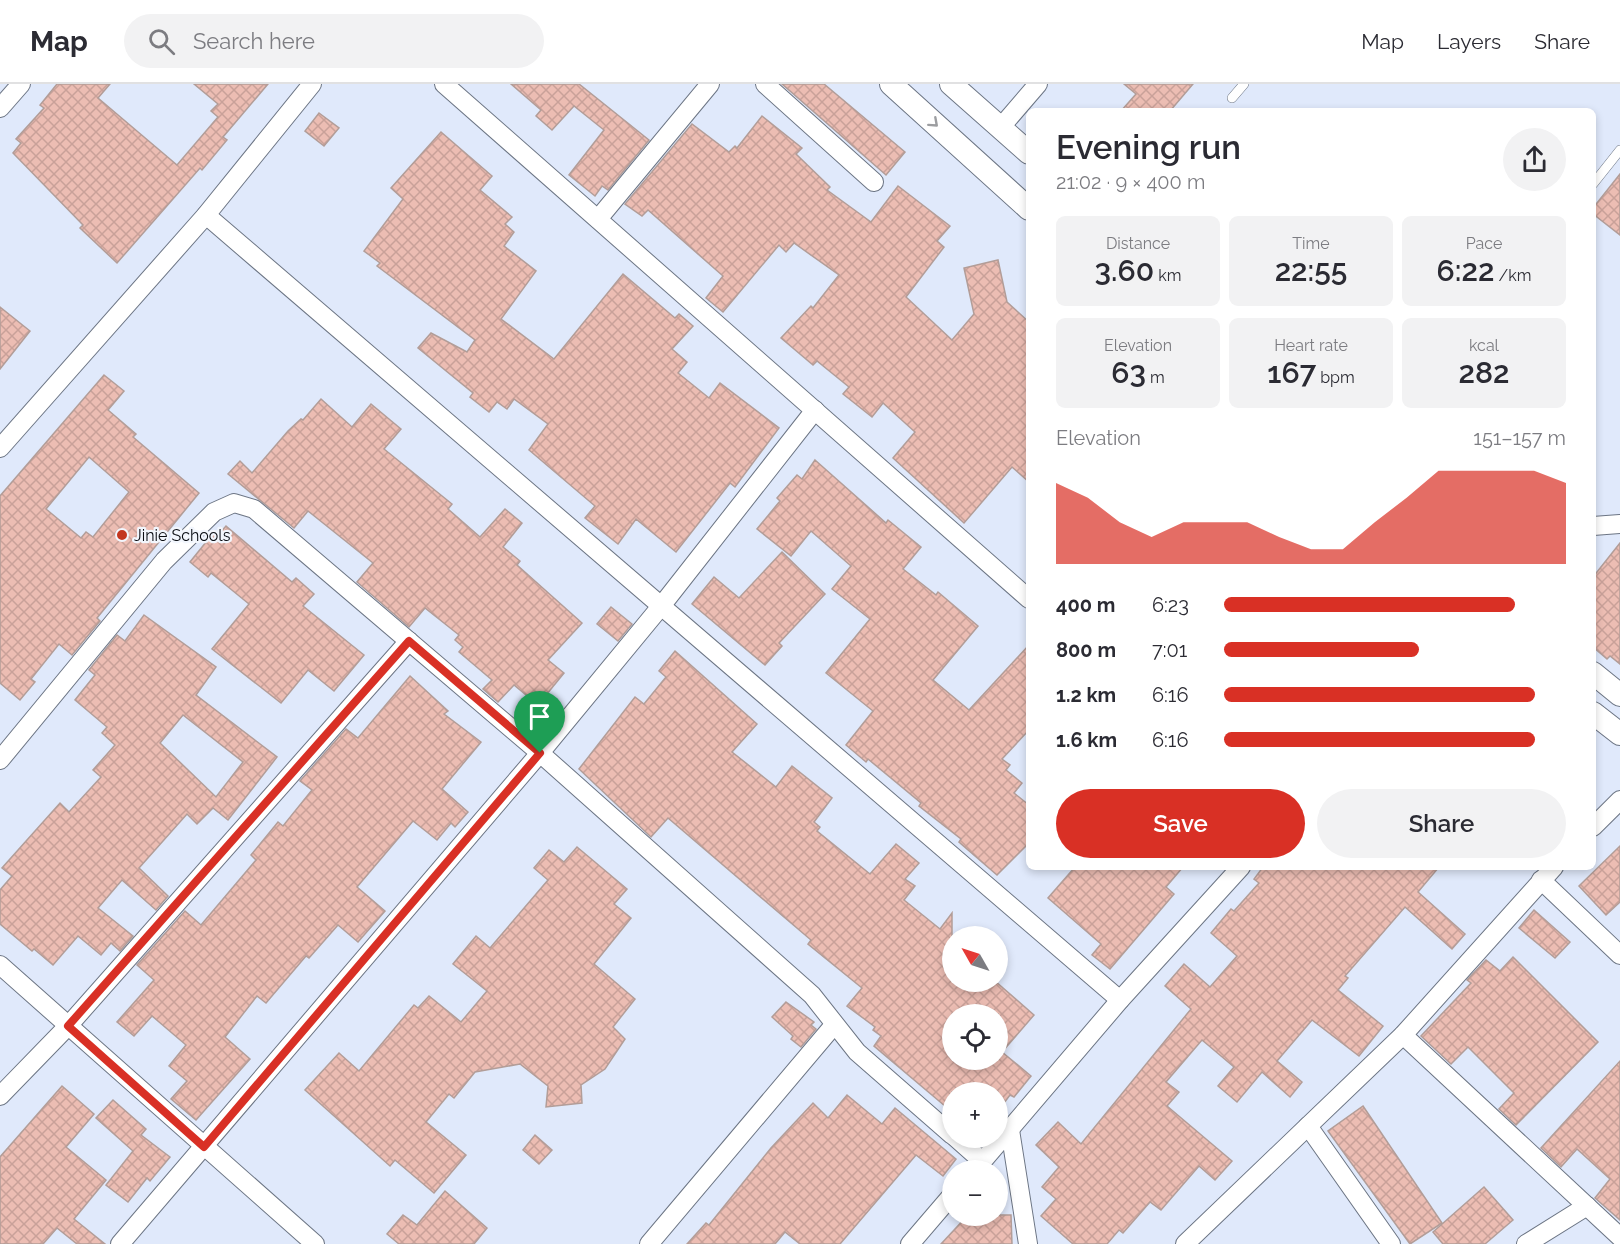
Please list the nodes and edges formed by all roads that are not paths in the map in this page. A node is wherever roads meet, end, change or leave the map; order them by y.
1 (21, 84) edge
2 (312, 84) edge
3 (444, 84) edge
4 (710, 84) edge
5 (765, 84) edge
6 (891, 84) edge
7 (951, 84) edge
8 (1244, 84) edge
9 (1026, 88) edge
10 (1232, 98) dead end
11 (0, 108) edge
12 (1000, 127) junction
13 (1026, 150) edge
14 (1620, 150) edge
15 (1596, 180) edge
16 (874, 182) dead end
17 (1026, 206) edge
18 (206, 215) junction
19 (598, 219) junction
20 (815, 410) junction
21 (0, 448) edge
22 (1620, 524) edge
23 (1596, 526) edge
24 (1026, 596) edge
25 (662, 605) junction
26 (409, 641) junction
27 (1596, 675) edge
28 (1620, 695) edge
29 (1596, 715) edge
30 (1620, 734) edge
31 (540, 753) junction
32 (0, 760) edge
33 (1620, 800) edge
34 (1596, 824) edge
35 (1238, 870) edge
36 (1547, 873) edge
37 (1620, 955) edge
38 (0, 965) edge
39 (1120, 1000) junction
40 (834, 1025) junction
41 (68, 1026) junction
42 (1403, 1035) junction
43 (0, 1096) edge
44 (942, 1126) edge
45 (1308, 1126) junction
46 (1010, 1130) junction
47 (204, 1147) junction
48 (964, 1148) edge
49 (973, 1160) edge
50 (983, 1160) edge
51 (1587, 1206) junction
52 (942, 1207) edge
53 (1620, 1237) edge
54 (1187, 1243) edge
55 (120, 1244) edge
56 (315, 1244) edge
57 (649, 1244) edge
58 (910, 1244) edge
59 (1028, 1244) edge
60 (1391, 1244) edge
61 (1526, 1244) edge

1 - 11 street
2 - 18 street
3 - 19 street
4 - 19 street
5 - 16 street
6 -> 17 street
7 - 12 street
8 - 10 lane
9 - 12 street
12 - 13 street
14 - 15 lane
18 - 21 street
18 - 25 street
19 - 20 street
20 - 24 street
20 - 25 street
22 - 23 street
25 - 31 street
25 - 39 street
26 - 31 street
26 - 32 street
26 - 41 street
27 - 28 street
29 - 30 street
31 - 40 street
31 - 47 street
33 - 34 street
35 - 39 street
36 - 37 street
36 - 42 street
38 - 41 street
39 - 46 street
40 - 44 street
40 - 57 street
41 - 43 street
41 - 47 street
42 - 45 street
42 - 51 street
45 - 54 street
45 - 60 street
46 - 50 street
46 - 59 street
47 - 55 street
47 - 56 street
48 - 49 street
51 - 53 street
51 - 61 street
52 - 58 street

